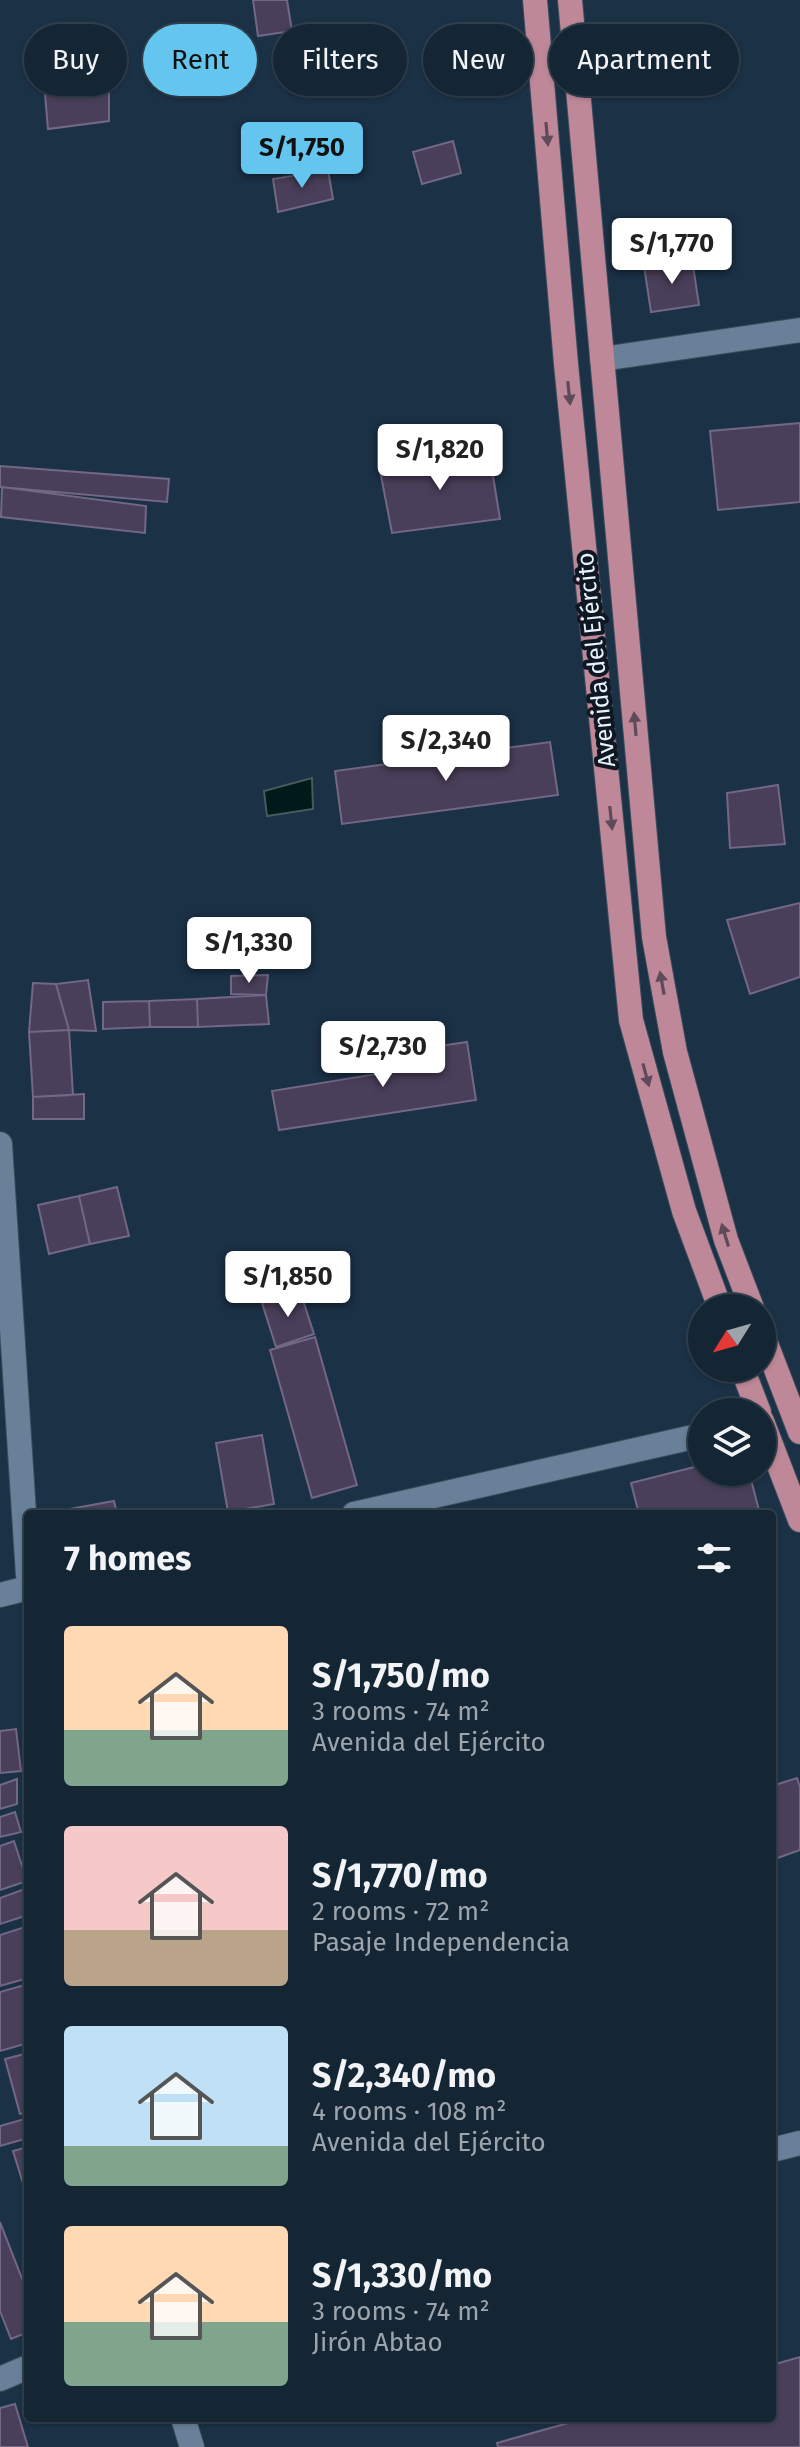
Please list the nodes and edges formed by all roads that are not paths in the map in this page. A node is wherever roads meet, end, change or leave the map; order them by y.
1 (535, 0) edge
2 (570, 0) edge
3 (595, 267) junction
4 (559, 269) junction
5 (800, 330) edge
6 (602, 359) junction
7 (0, 1144) edge
8 (715, 1294) edge
9 (747, 1294) edge
10 (776, 1367) edge
11 (797, 1418) edge
12 (776, 1420) edge
13 (688, 1438) edge
14 (776, 1457) edge
15 (372, 1510) edge
16 (24, 1513) edge
17 (800, 1520) edge
18 (24, 1589) edge
19 (0, 1595) edge
20 (800, 2143) edge
21 (776, 2149) edge
22 (24, 2369) edge
23 (0, 2379) edge
24 (184, 2422) edge
25 (192, 2447) edge

1 -> 4 main road, Avenida del Ejército
2 - 3 main road, Avenida del Ejército
3 - 4 main road
3 - 6 main road, Avenida del Ejército
4 -> 8 main road, Avenida del Ejército
5 - 6 street
9 -> 6 main road, Avenida del Ejército
7 - 16 street
10 - 11 main road
11 - 12 street
13 - 15 street
14 - 17 main road
18 - 19 street
20 - 21 street
22 - 23 street
24 - 25 street

